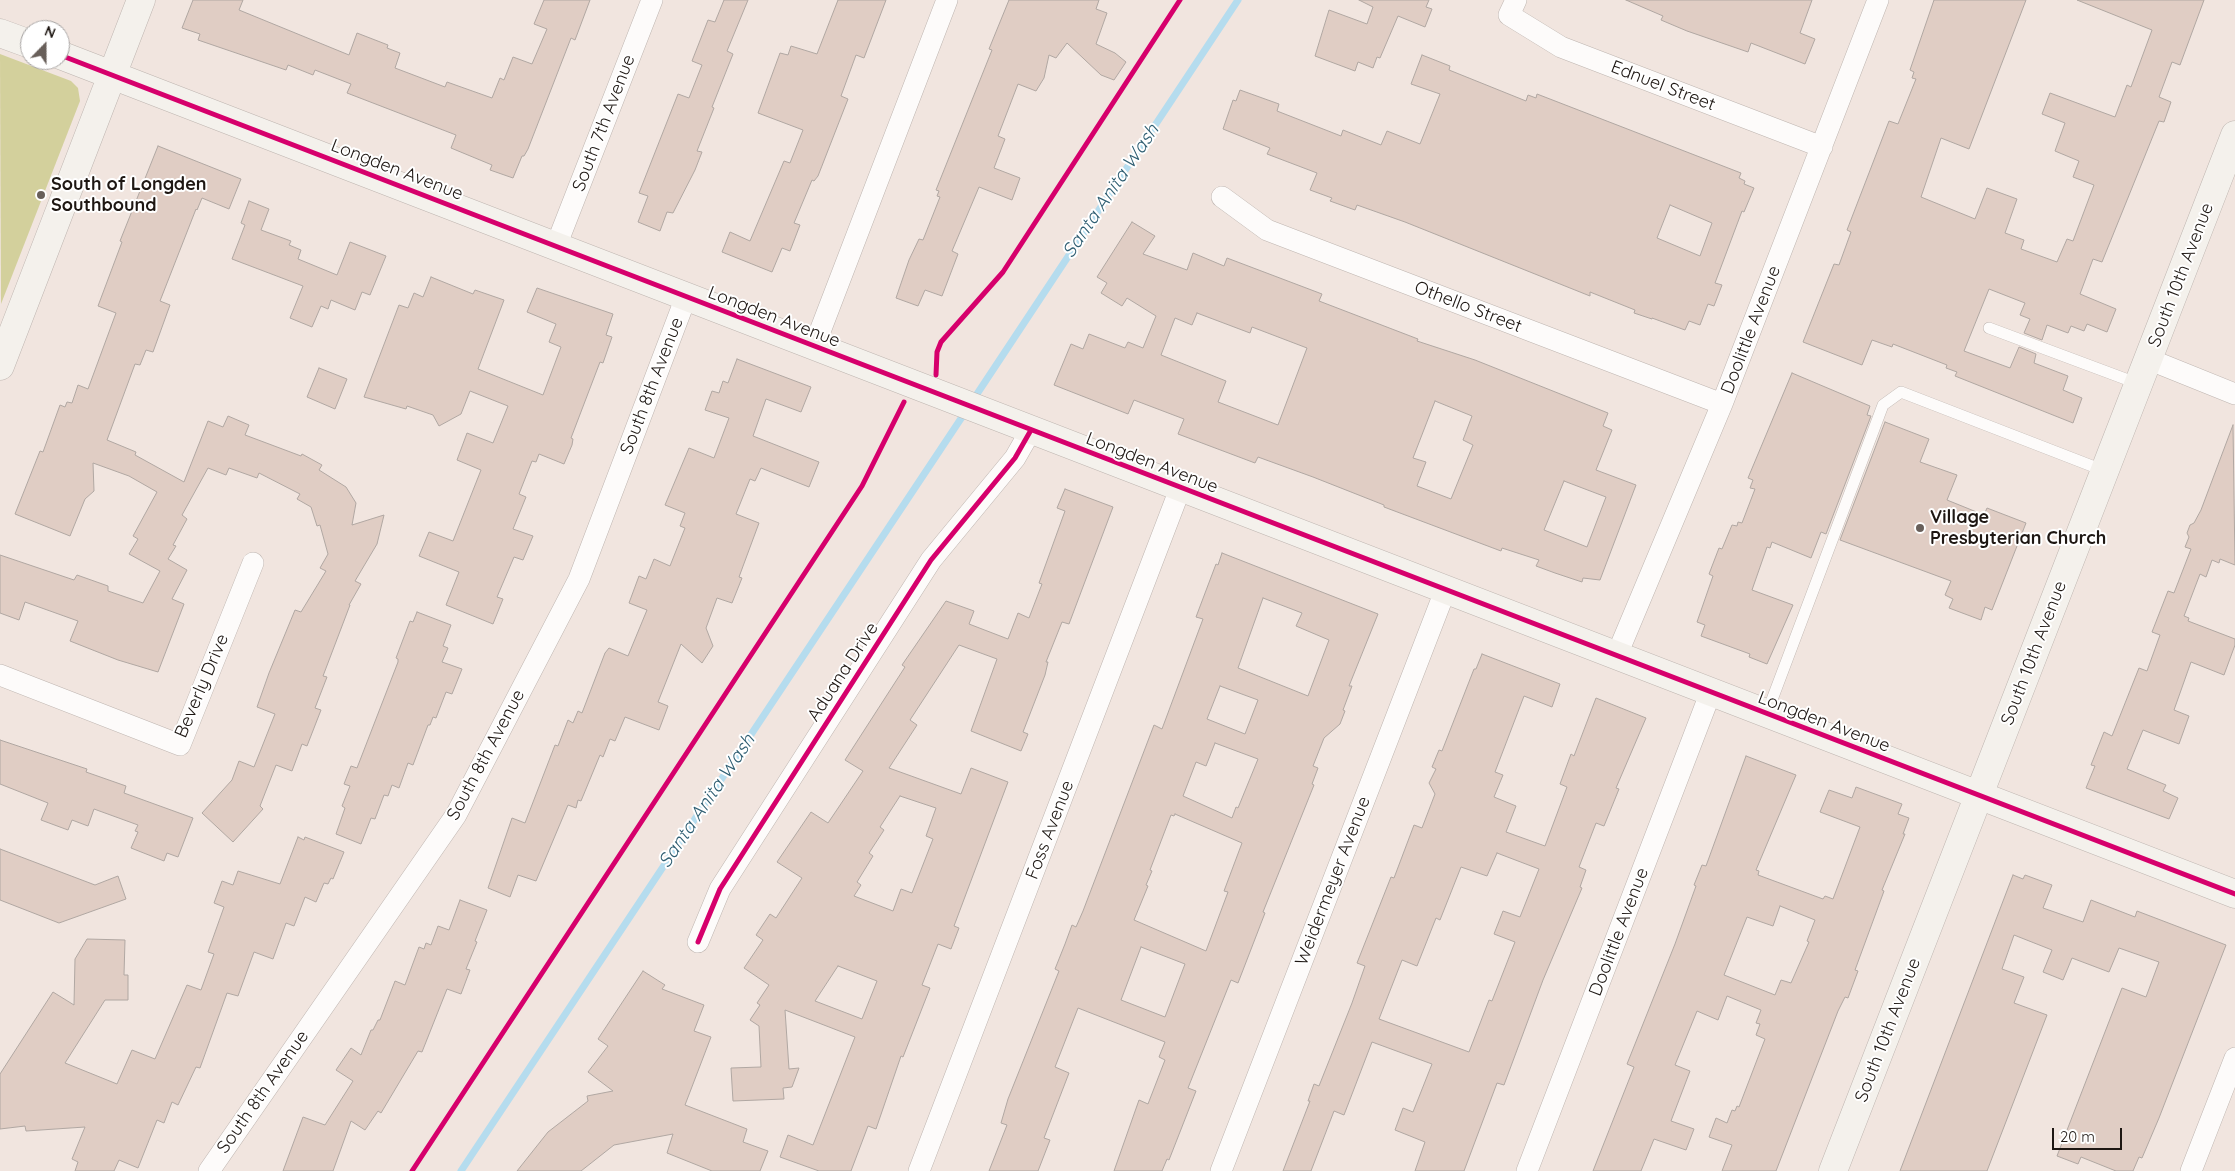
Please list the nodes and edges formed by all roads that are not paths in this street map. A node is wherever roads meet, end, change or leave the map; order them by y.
1 (141, 0) edge
2 (652, 0) edge
3 (947, 0) edge
4 (1878, 0) edge
5 (1512, 8) edge
6 (0, 33) edge
7 (20, 40) edge
8 (70, 59) edge
9 (111, 75) junction
10 (2235, 135) edge
11 (1822, 147) junction
12 (1222, 197) dead end
13 (556, 246) junction
14 (686, 297) junction
15 (1990, 328) dead end
16 (814, 347) junction
17 (0, 366) edge
18 (2144, 372) junction
19 (2235, 394) edge
20 (1722, 404) junction
21 (1031, 430) junction
22 (2105, 472) junction
23 (1180, 488) junction
24 (253, 563) dead end
25 (1445, 591) junction
26 (1616, 657) junction
27 (0, 675) edge
28 (1710, 694) junction
29 (1767, 714) junction
30 (1978, 795) junction
31 (2235, 894) edge
32 (698, 942) dead end
33 (2235, 1058) edge
34 (209, 1171) edge
35 (919, 1171) edge
36 (1221, 1171) edge
37 (1527, 1171) edge
38 (1833, 1171) edge
39 (2191, 1171) edge

1 - 9 street
2 - 13 street, South 7th Avenue
3 - 16 street
4 - 11 street, Doolittle Avenue
5 - 11 street, Ednuel Street
6 - 7 street
8 - 9 street, Longden Avenue
9 - 13 street, Longden Avenue
9 - 17 street
10 - 18 street, South 10th Avenue
11 - 20 street, Doolittle Avenue
12 - 20 street, Othello Street
13 - 14 street, Longden Avenue
14 - 16 street, Longden Avenue
14 - 34 street, South 8th Avenue
15 - 18 lane
16 - 21 street, Longden Avenue
18 - 19 street
18 - 22 street, South 10th Avenue
20 - 26 street, Doolittle Avenue
21 - 23 street, Longden Avenue
21 - 32 street, Aduana Drive
22 - 29 lane
22 - 30 street, South 10th Avenue
23 - 25 street, Longden Avenue
23 - 35 street, Foss Avenue
24 - 27 street, Beverly Drive
25 - 26 street, Longden Avenue
25 - 36 street, Weidermeyer Avenue
26 - 28 street, Longden Avenue
28 - 29 street, Longden Avenue
28 - 37 street, Doolittle Avenue
29 - 30 street, Longden Avenue
30 - 31 street, Longden Avenue
30 - 38 street, South 10th Avenue
33 - 39 street

